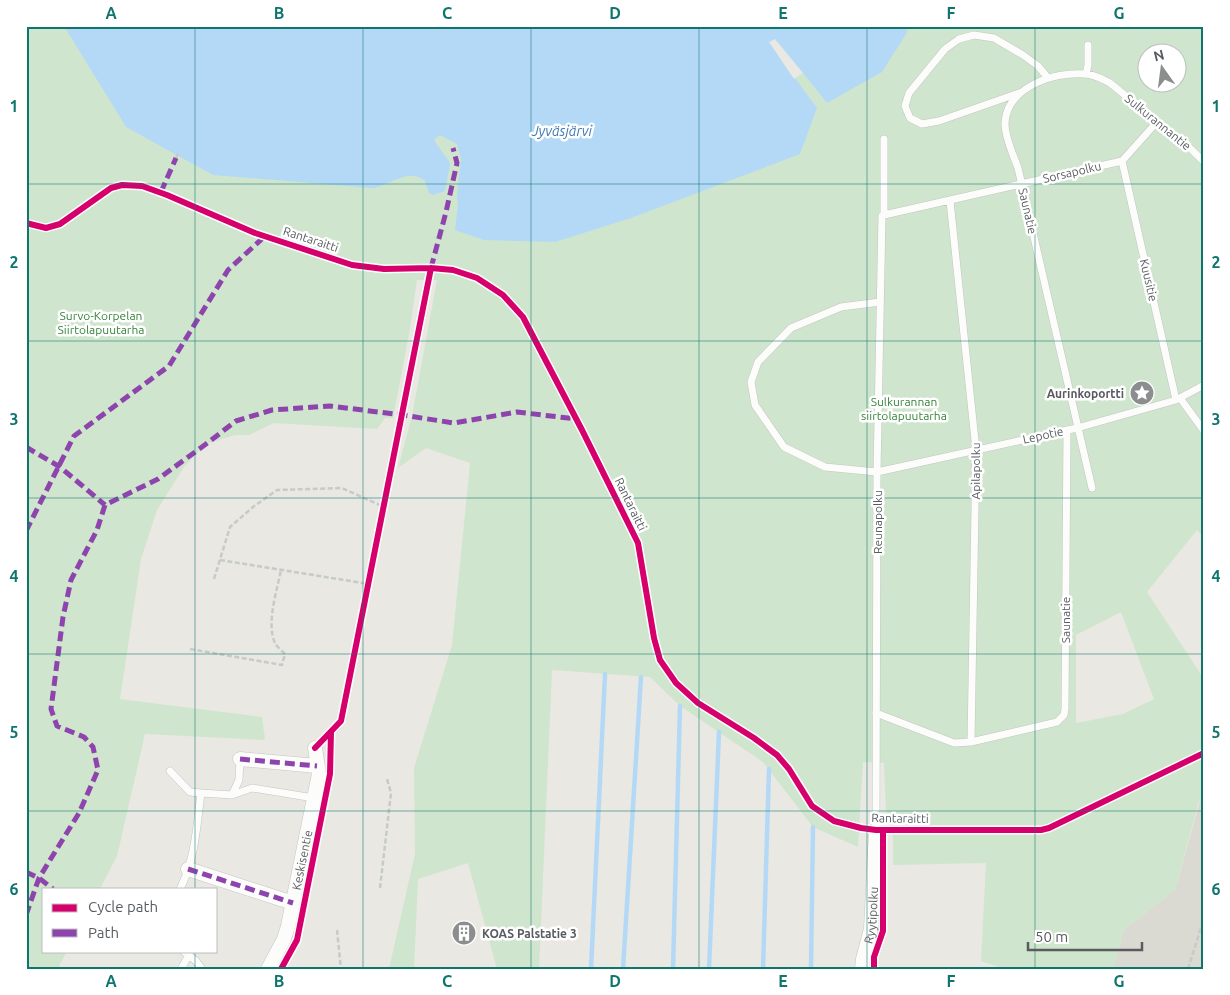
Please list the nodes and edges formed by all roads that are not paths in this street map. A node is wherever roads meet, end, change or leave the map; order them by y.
1 (1088, 45) dead end
2 (1086, 74) junction
3 (1048, 78) junction
4 (1110, 83) joint
5 (1024, 91) junction
6 (1157, 122) junction
7 (884, 139) dead end
8 (1122, 161) junction
9 (1204, 162) edge
10 (1022, 184) junction
11 (950, 200) junction
12 (884, 215) junction
13 (880, 302) junction
14 (1204, 385) edge
15 (1178, 399) junction
16 (1077, 428) junction
17 (1067, 430) junction
18 (1204, 431) edge
19 (976, 450) junction
20 (877, 472) junction
21 (1092, 488) dead end
22 (876, 713) junction
23 (971, 742) junction
24 (315, 748) dead end
25 (240, 759) joint
26 (318, 766) junction
27 (170, 771) dead end
28 (201, 793) junction
29 (232, 795) junction
30 (314, 798) junction
31 (876, 830) joint
32 (188, 869) junction
33 (180, 888) edge
34 (293, 903) junction
35 (186, 953) edge
36 (182, 969) edge
37 (202, 969) edge
38 (268, 969) edge
39 (862, 969) edge

1 - 2 lane
2 - 3 lane, Saunatie
2 - 4 lane, Saunatie
3 - 5 lane, Saunatie
3 - 5 lane
4 - 6 lane, Sulkurannantie
5 - 10 lane, Saunatie
6 - 8 lane
6 - 9 lane, Sulkurannantie
7 - 12 lane, Reunapolku
8 - 10 lane, Sorsapolku
8 - 15 lane, Kuusitie
10 - 11 lane, Sorsapolku
10 - 16 lane, Saunatie
11 - 12 lane, Sorsapolku
11 - 19 lane, Apilapolku
12 - 13 lane, Reunapolku
13 - 20 lane, Reunapolku
13 - 20 lane, Lepotie
14 - 15 lane, Lepotie
15 - 16 lane, Lepotie
15 - 18 lane
16 - 17 lane, Lepotie
16 - 21 lane, Saunatie
17 - 19 lane, Lepotie
17 - 23 lane, Saunatie
19 - 20 lane, Lepotie
19 - 23 lane, Apilapolku
20 - 22 lane, Reunapolku
22 - 23 lane
22 - 31 lane, Reunapolku
24 - 26 street, Keskisentie
25 - 26 street
25 - 29 lane
26 - 30 street, Keskisentie
27 - 28 lane
28 - 29 lane
28 - 32 lane
29 - 30 lane
30 - 34 street, Keskisentie
31 - 39 street, Ryytipolku
32 - 33 lane
32 - 34 street
34 - 38 street, Keskisentie
35 - 36 lane
35 - 37 lane

